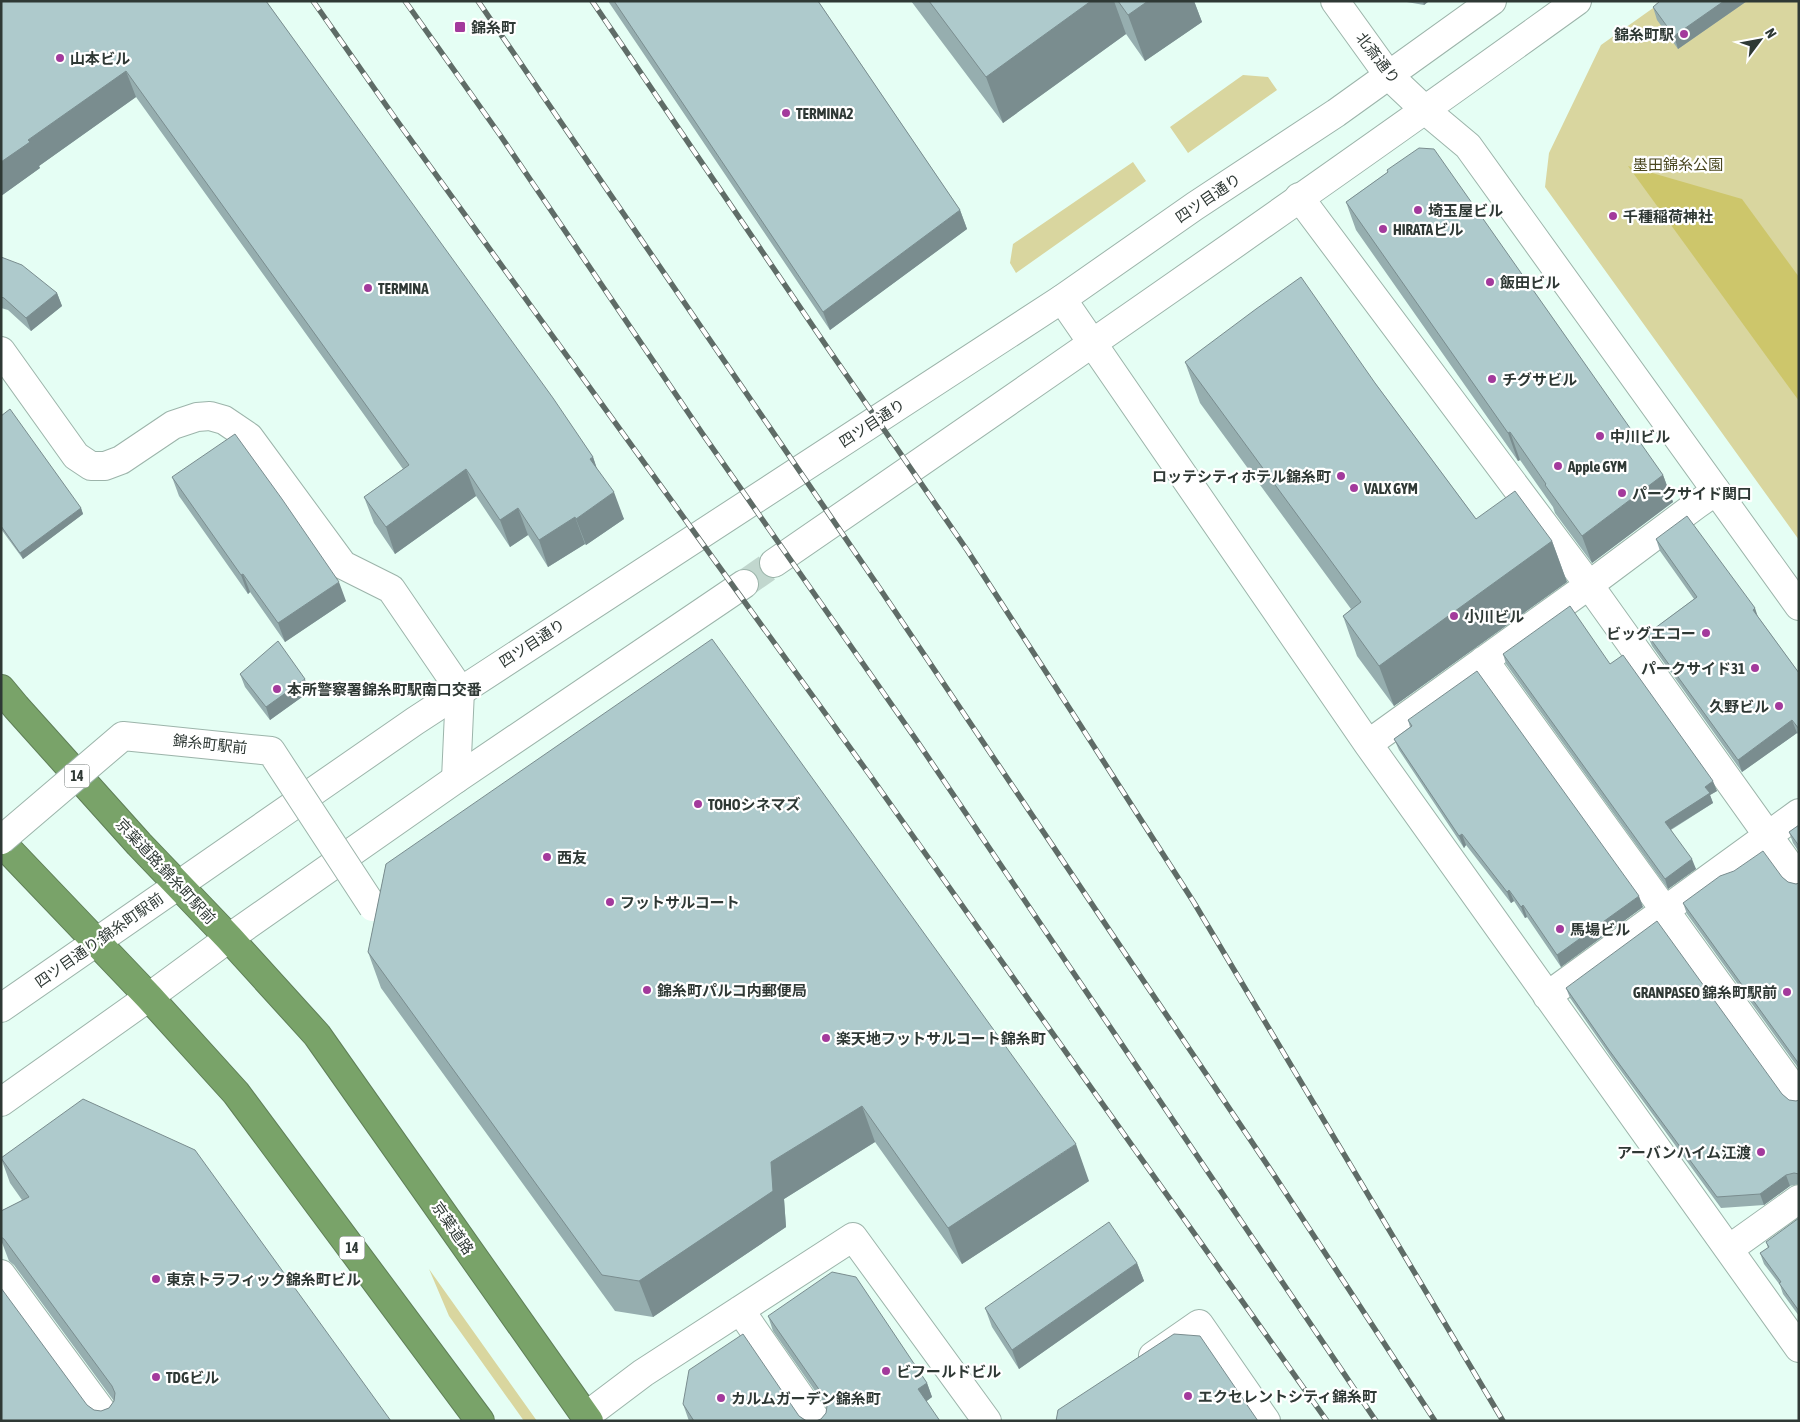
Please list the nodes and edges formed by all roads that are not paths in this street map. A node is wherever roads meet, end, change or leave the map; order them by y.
1 (1335, 1) edge
2 (1492, 1) edge
3 (1577, 1) edge
4 (1389, 76) junction
5 (1425, 110) junction
6 (1299, 197) junction
7 (1062, 299) junction
8 (1093, 344) junction
9 (1, 350) edge
10 (1716, 491) junction
11 (774, 563) tunnel mouth
12 (744, 584) tunnel mouth
13 (1589, 585) junction
14 (1799, 606) edge
15 (1484, 660) junction
16 (460, 690) junction
17 (9, 698) edge
18 (1368, 744) junction
19 (456, 779) junction
20 (1799, 813) edge
21 (1768, 836) junction
22 (246, 837) joint
23 (1, 841) edge
24 (1799, 879) edge
25 (177, 885) junction
26 (373, 907) dead end
27 (1666, 910) junction
28 (229, 938) junction
29 (96, 942) junction
30 (1547, 996) junction
31 (149, 998) junction
32 (1, 1008) edge
33 (316, 1035) joint
34 (1799, 1096) edge
35 (1, 1102) edge
36 (1799, 1199) edge
37 (1729, 1249) junction
38 (1, 1274) edge
39 (740, 1310) junction
40 (1799, 1348) edge
41 (1129, 1372) edge
42 (587, 1418) edge
43 (109, 1421) edge
44 (480, 1421) edge
45 (817, 1421) edge
46 (986, 1421) edge
47 (1266, 1421) edge

1 - 4 street, 北斎通り
2 - 4 street, 四ツ目通り
3 - 5 street
4 - 5 street, 北斎通り
4 - 7 street, 四ツ目通り
5 - 6 street
5 - 10 street, 北斎通り
6 - 8 street
6 - 13 street
7 - 8 street
7 - 16 street, 四ツ目通り
8 - 11 street
8 - 18 street
9 - 16 street
10 - 13 street
10 - 14 street, 北斎通り
12 - 19 street
13 - 15 street
13 - 21 street
15 - 18 street
15 - 27 street
16 - 19 street
16 - 22 street, 四ツ目通り
17 - 25 highway, 京葉道路;錦糸町駅前 / 14
18 - 30 street
19 - 28 street
20 - 21 street
21 - 24 street
21 - 27 street
22 - 25 street, 四ツ目通り;錦糸町駅前
23 - 26 street, 錦糸町駅前, bridge
23 - 29 highway, 14
25 - 28 highway, 京葉道路;錦糸町駅前 / 14
25 - 29 street, 四ツ目通り;錦糸町駅前
27 - 30 street
27 - 34 street
28 - 31 street
28 - 33 highway, 京葉道路;錦糸町駅前 / 14
29 - 31 highway, 14
29 - 32 street, 四ツ目通り;錦糸町駅前
30 - 37 street
31 - 35 street
31 - 44 highway, 14
33 - 42 highway, 京葉道路 / 14
36 - 37 street
37 - 40 street
38 - 43 street
39 - 42 street
39 - 45 street
39 - 46 street
41 - 47 street

